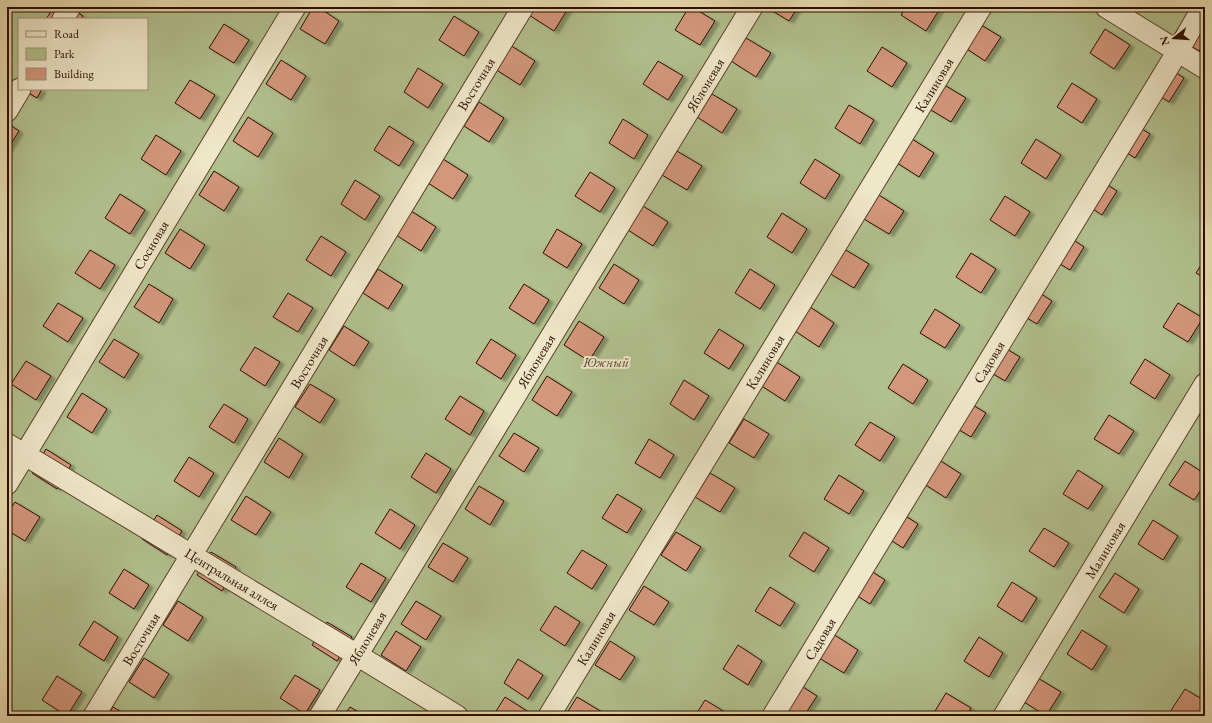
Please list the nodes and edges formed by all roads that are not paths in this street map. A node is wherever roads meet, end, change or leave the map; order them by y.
1 (70, 7) edge
2 (295, 7) edge
3 (523, 7) edge
4 (752, 7) edge
5 (981, 7) edge
6 (1106, 7) edge
7 (1203, 7) edge
8 (64, 18) edge
9 (1178, 51) junction
10 (1205, 68) edge
11 (19, 90) edge
12 (7, 111) edge
13 (1205, 384) edge
14 (7, 444) edge
15 (25, 454) junction
16 (7, 484) edge
17 (192, 555) junction
18 (357, 655) junction
19 (94, 716) edge
20 (320, 716) edge
21 (457, 716) edge
22 (549, 716) edge
23 (774, 716) edge
24 (1004, 716) edge

1 - 8 street
2 - 15 street, Сосновая
3 - 17 street, Восточная
4 - 18 street, Яблоневая
5 - 22 street, Калиновая
6 - 9 street
7 - 9 street, Садовая
9 - 10 street
9 - 23 street, Садовая
11 - 12 street
13 - 24 street, Малиновая
14 - 15 street, Центральная аллея
15 - 16 street, Сосновая
15 - 17 street, Центральная аллея
17 - 18 street, Центральная аллея
17 - 19 street, Восточная
18 - 20 street, Яблоневая
18 - 21 street, Центральная аллея

